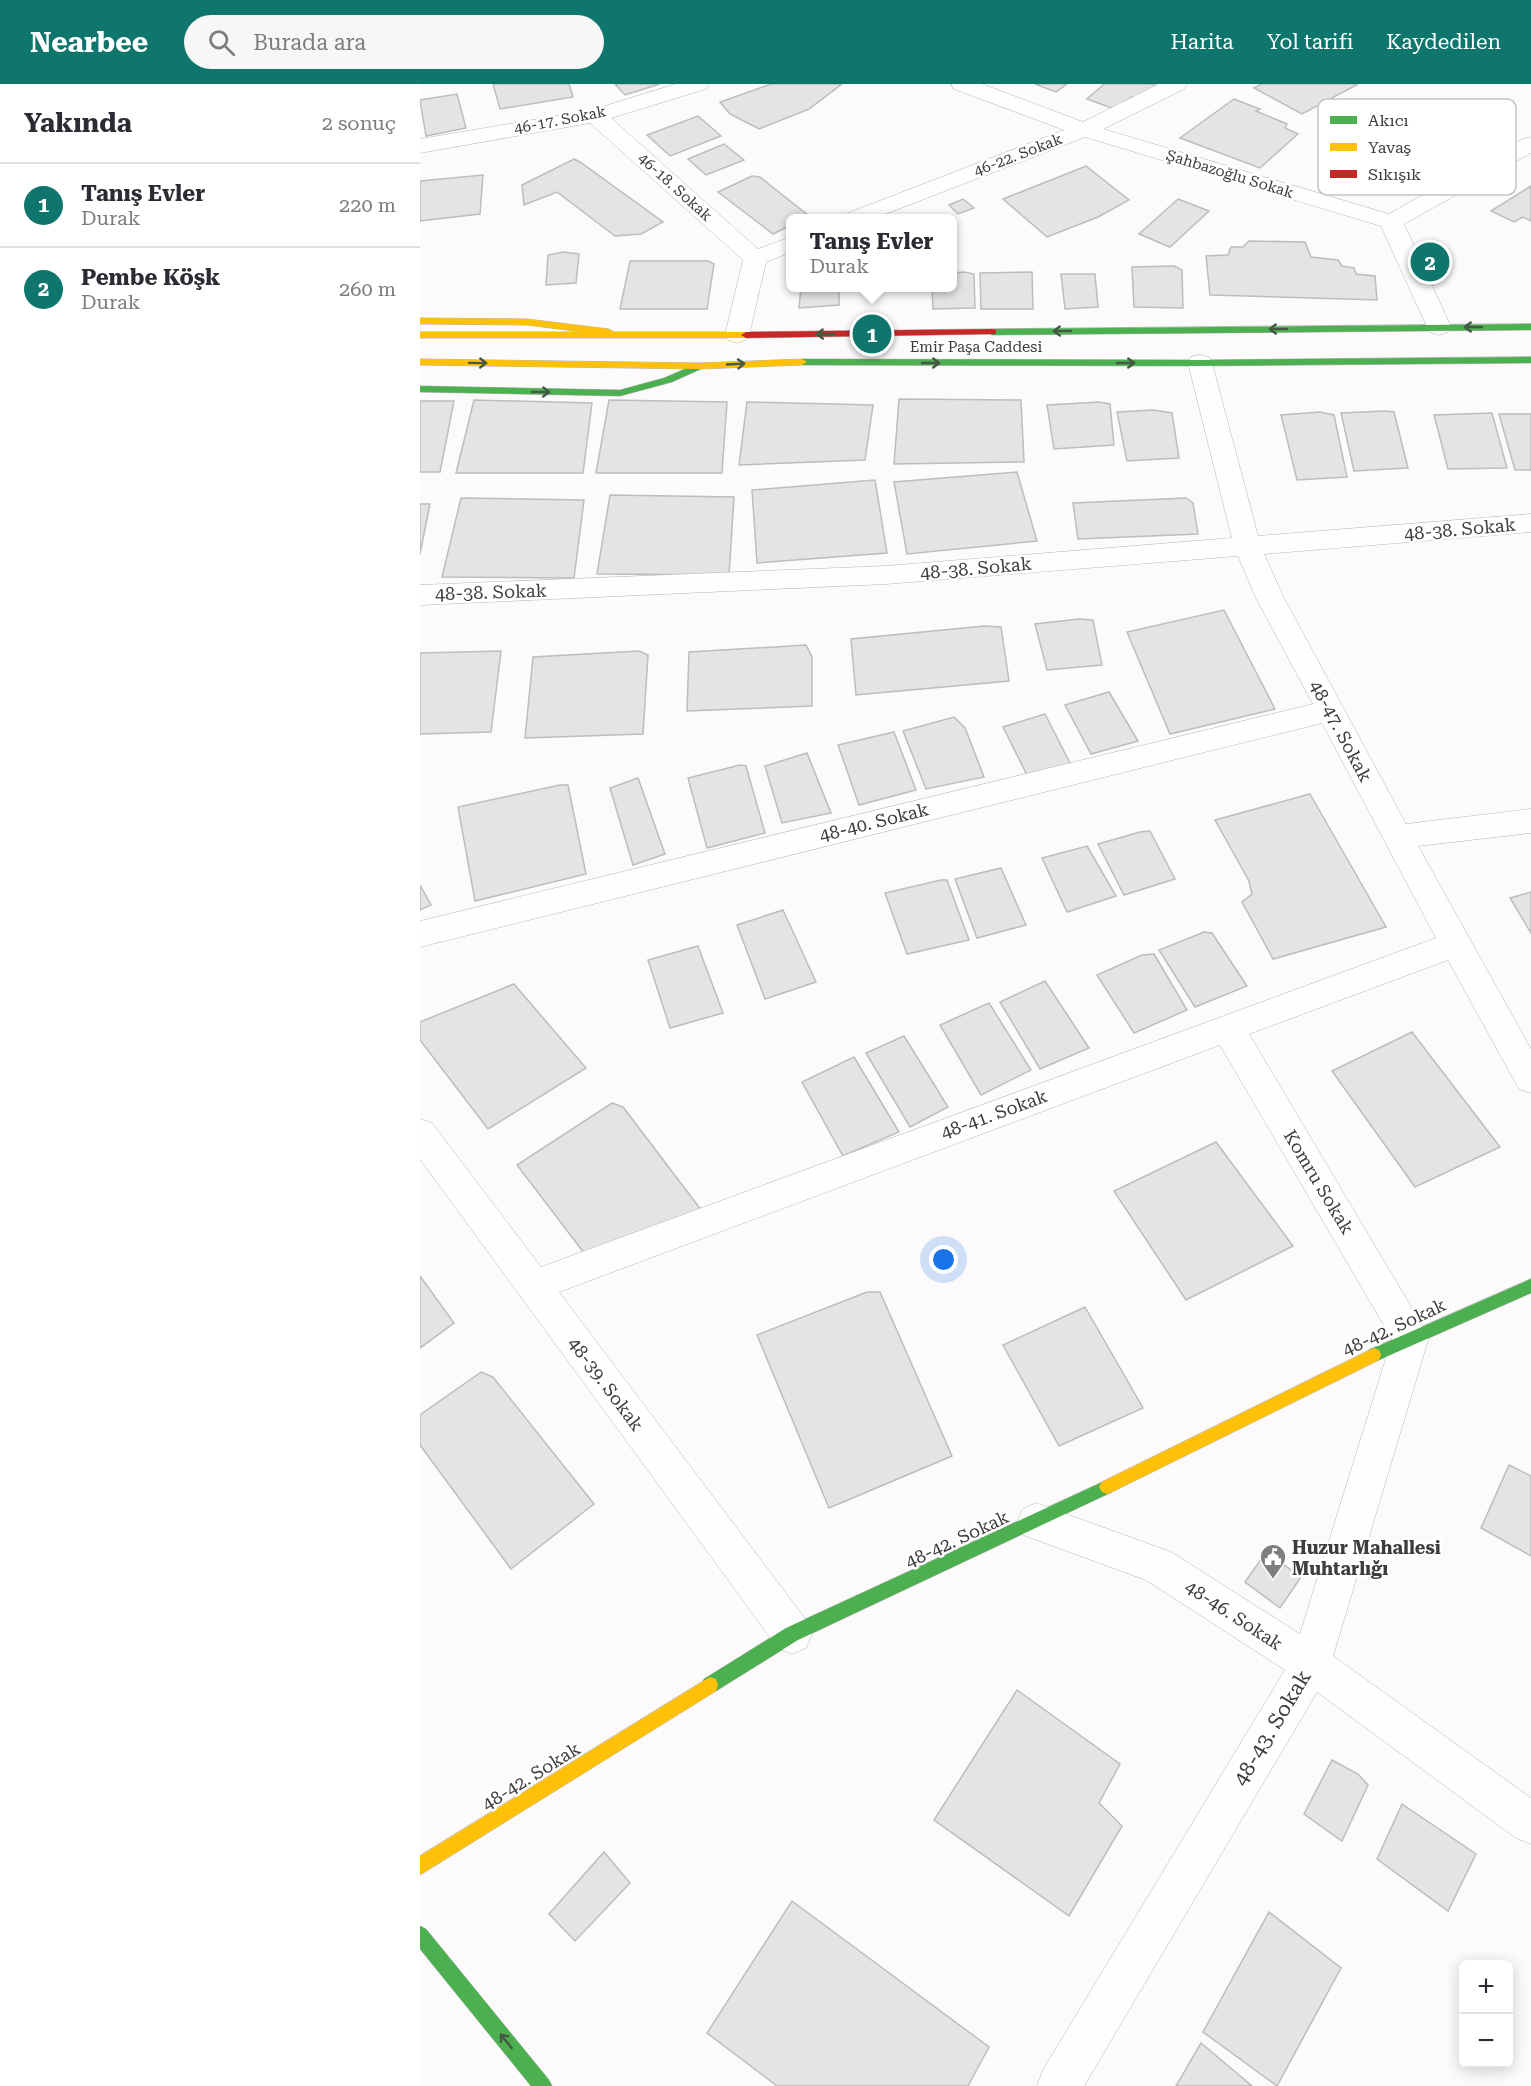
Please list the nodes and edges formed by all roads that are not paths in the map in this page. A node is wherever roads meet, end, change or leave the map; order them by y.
1 (698, 84) edge
2 (962, 84) edge
3 (1176, 84) edge
4 (595, 116) junction
5 (1084, 129) junction
6 (1531, 144) edge
7 (420, 146) edge
8 (1516, 152) edge
9 (1439, 195) edge
10 (869, 214) edge
11 (1391, 222) junction
12 (786, 246) edge
13 (754, 258) junction
14 (420, 321) edge
15 (1439, 327) junction
16 (1531, 327) edge
17 (420, 335) edge
18 (632, 335) junction
19 (737, 335) junction
20 (1531, 360) edge
21 (420, 362) edge
22 (1200, 363) junction
23 (699, 366) junction
24 (420, 389) edge
25 (1531, 523) edge
26 (1247, 546) junction
27 (420, 596) edge
28 (1329, 711) junction
29 (1531, 821) edge
30 (1399, 837) junction
31 (420, 934) edge
32 (1455, 944) junction
33 (1227, 1027) junction
34 (1531, 1079) edge
35 (420, 1134) edge
36 (533, 1286) junction
37 (1531, 1286) edge
38 (1411, 1337) junction
39 (1036, 1522) junction
40 (792, 1634) junction
41 (1311, 1664) junction
42 (1531, 1823) edge
43 (420, 1866) edge
44 (420, 1935) edge
45 (543, 2086) edge
46 (1059, 2086) edge

1 - 4 street, 46-17. Sokak
2 - 5 street, Şahbazoğlu Sokak
3 - 5 street, 46-22. Sokak
4 - 7 street, 46-17. Sokak
4 - 13 street, 46-18. Sokak
5 - 10 street, 46-22. Sokak
5 - 11 street, Şahbazoğlu Sokak
6 - 8 street
9 - 11 street
11 - 15 street
12 - 13 street
13 - 19 street
14 - 18 main road
16 -> 15 main road, Emir Paşa Caddesi
15 -> 19 main road, Emir Paşa Caddesi
17 - 18 main road, Emir Paşa Caddesi
18 - 19 main road, Emir Paşa Caddesi
20 - 22 main road, Emir Paşa Caddesi
21 -> 23 main road, Emir Paşa Caddesi
23 -> 22 main road, Emir Paşa Caddesi
22 - 26 street, 48-47. Sokak
24 -> 23 main road
25 - 26 street, 48-38. Sokak
26 - 27 street, 48-38. Sokak
26 - 28 street, 48-47. Sokak
28 - 30 street, 48-47. Sokak
28 - 31 street, 48-40. Sokak
29 - 30 street
30 - 32 street, 48-47. Sokak
32 - 33 street, 48-41. Sokak
32 - 34 street, 48-47. Sokak
33 - 36 street, 48-41. Sokak
33 - 38 street, Komru Sokak
35 - 36 street, 48-39. Sokak
36 - 40 street, 48-39. Sokak
37 - 38 main road, 48-42. Sokak
38 - 39 main road, 48-42. Sokak
38 - 41 street, 48-43. Sokak
39 - 40 main road, 48-42. Sokak
39 - 41 street, 48-46. Sokak
40 - 43 main road, 48-42. Sokak
41 - 42 street, 48-46. Sokak
41 - 46 street, 48-43. Sokak
45 -> 44 main road

